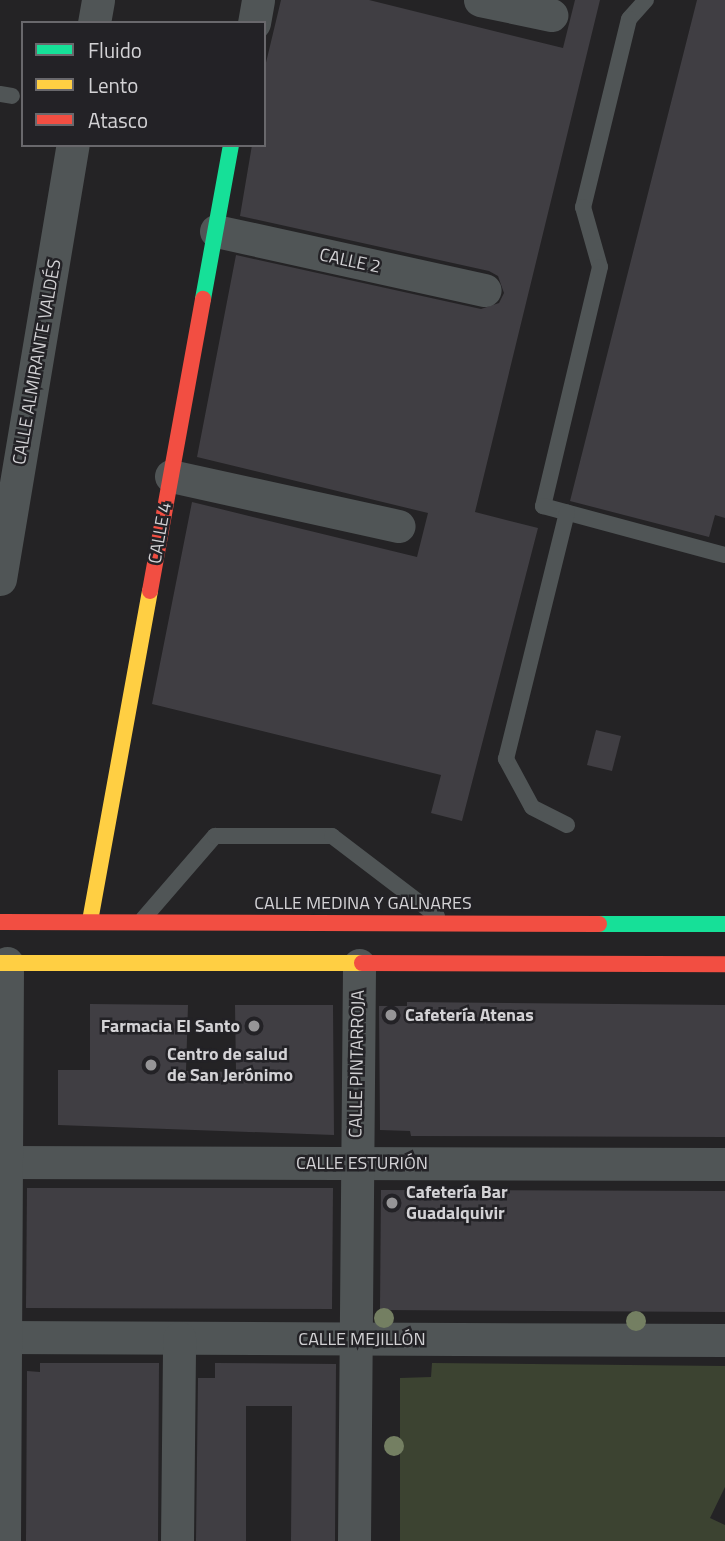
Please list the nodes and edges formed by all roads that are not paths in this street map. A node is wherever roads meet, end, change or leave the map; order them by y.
1 (98, 0) edge
2 (258, 0) edge
3 (480, 0) edge
4 (646, 0) edge
5 (551, 15) dead end
6 (94, 21) edge
7 (254, 21) edge
8 (73, 147) edge
9 (231, 147) edge
10 (216, 231) junction
11 (485, 290) dead end
12 (171, 476) junction
13 (567, 512) junction
14 (399, 526) dead end
15 (725, 555) edge
16 (0, 579) edge
17 (567, 825) dead end
18 (90, 921) junction
19 (0, 922) edge
20 (141, 922) junction
21 (444, 922) junction
22 (725, 924) edge
23 (4, 963) edge
24 (725, 964) edge
25 (359, 965) junction
26 (4, 1162) edge
27 (355, 1163) junction
28 (725, 1164) edge
29 (3, 1337) edge
30 (179, 1338) junction
31 (355, 1339) junction
32 (725, 1340) edge
33 (4, 1541) edge
34 (177, 1541) edge
35 (354, 1541) edge

1 - 6 street
2 - 7 street
3 - 5 street
4 - 13 lane
8 - 16 street, CALLE ALMIRANTE VALDÉS
9 - 10 main road, CALLE 4
10 - 11 street, CALLE 2
10 - 12 main road, CALLE 4
12 - 14 street
12 - 18 main road, CALLE 4
13 - 15 lane
13 - 17 lane
18 - 19 main road, CALLE MEDINA Y GALNARES
18 - 20 main road, CALLE MEDINA Y GALNARES
20 - 21 main road, CALLE MEDINA Y GALNARES
20 - 21 lane
21 - 22 main road, CALLE MEDINA Y GALNARES
23 - 25 main road
23 - 26 street
24 - 25 main road
25 - 27 street, CALLE PINTARROJA
26 - 27 street, CALLE ESTURIÓN
26 - 29 street
27 - 28 street, CALLE ESTURIÓN
27 - 31 street, CALLE PINTARROJA
29 - 30 street, CALLE MEJILLÓN
29 - 33 street
30 - 31 street, CALLE MEJILLÓN
30 - 34 street
31 - 32 street, CALLE MEJILLÓN
31 - 35 street, CALLE PINTARROJA

